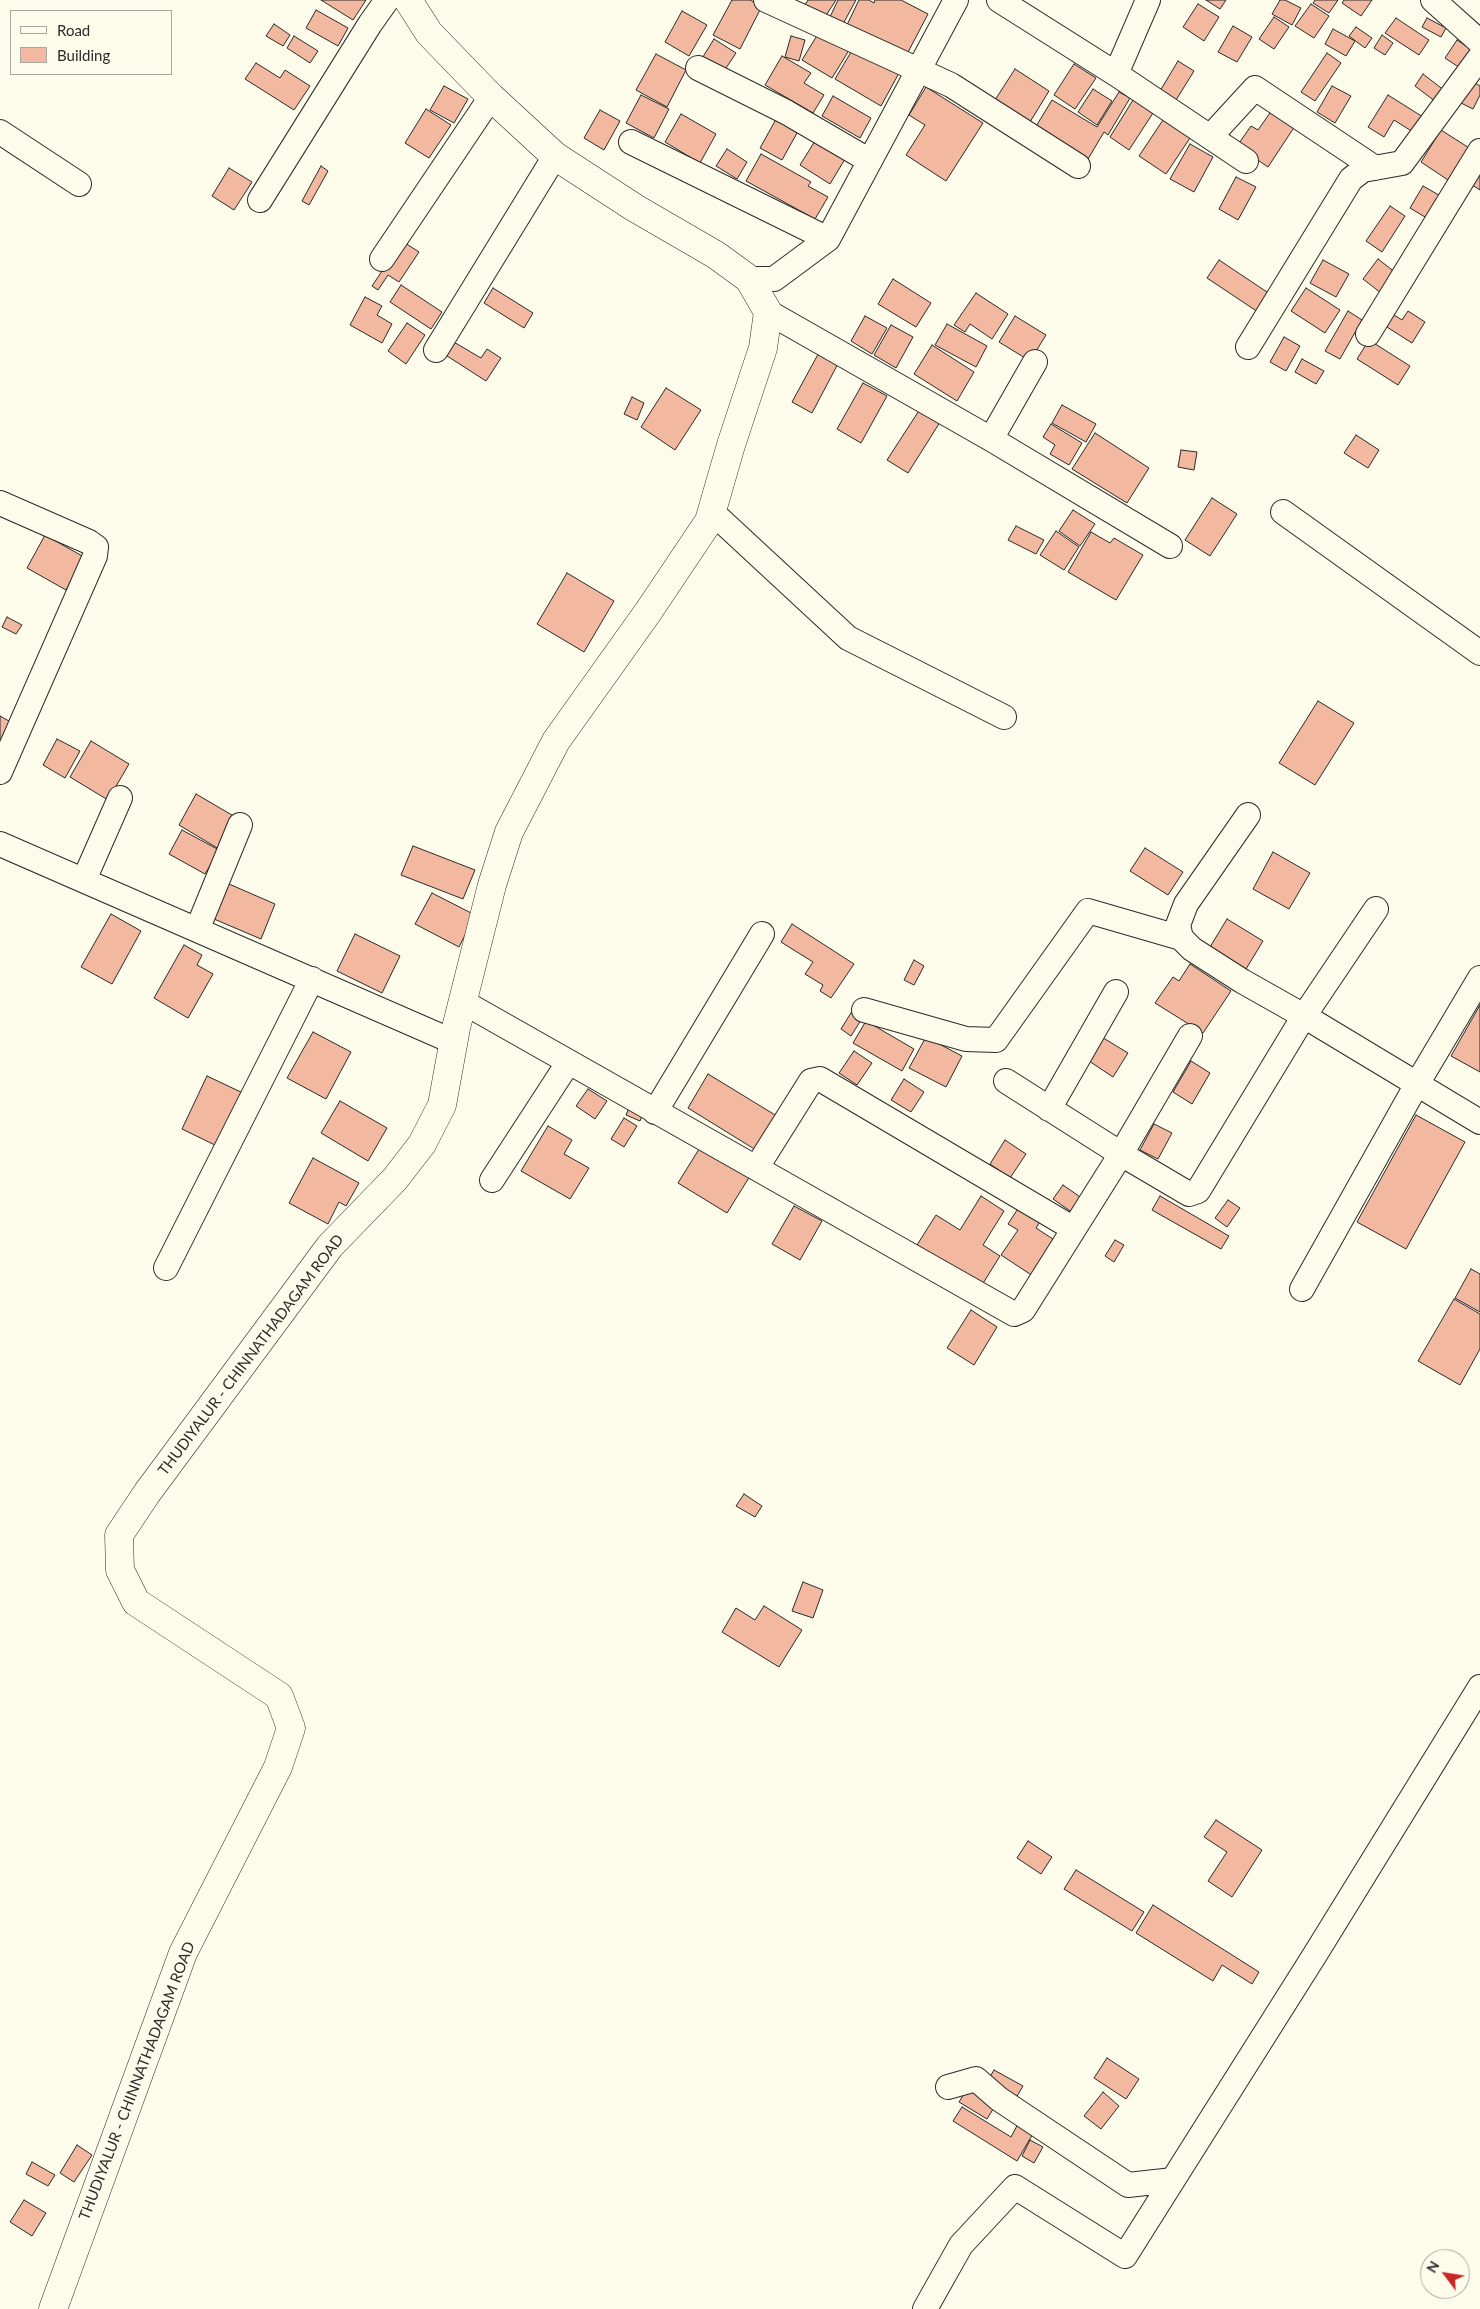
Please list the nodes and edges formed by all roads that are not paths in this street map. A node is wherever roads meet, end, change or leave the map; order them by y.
1 (387, 0) edge
2 (408, 0) edge
3 (766, 0) edge
4 (956, 0) edge
5 (999, 0) edge
6 (1148, 0) edge
7 (1433, 0) edge
8 (1480, 42) edge
9 (1480, 57) edge
10 (698, 68) dead end
11 (920, 70) junction
12 (1116, 74) junction
13 (492, 97) junction
14 (0, 132) edge
15 (1210, 137) junction
16 (631, 142) dead end
17 (1480, 151) edge
18 (555, 156) junction
19 (870, 161) junction
20 (1246, 161) dead end
21 (1078, 166) dead end
22 (1375, 168) junction
23 (79, 184) dead end
24 (260, 200) dead end
25 (828, 239) junction
26 (382, 260) dead end
27 (749, 279) junction
28 (768, 312) junction
29 (1368, 334) dead end
30 (1248, 347) dead end
31 (436, 350) dead end
32 (1035, 362) dead end
33 (991, 439) junction
34 (0, 503) edge
35 (711, 511) junction
36 (1283, 512) dead end
37 (1170, 546) dead end
38 (1480, 653) edge
39 (1004, 717) dead end
40 (0, 772) edge
41 (120, 798) dead end
42 (1248, 816) dead end
43 (240, 825) dead end
44 (0, 844) edge
45 (84, 880) junction
46 (1376, 910) dead end
47 (197, 930) junction
48 (762, 934) dead end
49 (1181, 938) junction
50 (1480, 978) edge
51 (312, 979) junction
52 (1116, 992) dead end
53 (462, 1002) junction
54 (864, 1010) dead end
55 (1304, 1016) junction
56 (1190, 1036) dead end
57 (454, 1042) junction
58 (568, 1063) junction
59 (1006, 1080) dead end
60 (1417, 1084) junction
61 (1049, 1109) junction
62 (655, 1112) junction
63 (1480, 1122) edge
64 (1121, 1154) junction
65 (757, 1167) junction
66 (492, 1180) dead end
67 (1074, 1229) junction
68 (166, 1268) dead end
69 (1302, 1289) dead end
70 (1480, 1687) edge
71 (948, 2087) dead end
72 (1173, 2180) junction
73 (53, 2309) edge
74 (925, 2309) edge

1 - 24 street
2 - 13 main road
3 - 11 street
4 - 11 street
5 - 12 street
6 - 12 street
7 - 8 street
9 - 22 street
10 - 19 street
11 - 19 street
11 - 21 street
12 - 15 street
13 - 18 main road
13 - 26 street
14 - 23 street
15 - 20 street
15 - 22 street
16 - 25 street
17 - 29 street
18 - 27 main road
18 - 31 street
19 - 25 street
22 - 30 street
25 - 27 street
27 - 28 main road
28 - 33 street
28 - 35 main road, THUDIYALUR - CHINNATHADAGAM ROAD
32 - 33 street
33 - 37 street
34 - 40 street
35 - 39 street
35 - 53 main road, THUDIYALUR - CHINNATHADAGAM ROAD
36 - 38 street
41 - 45 street
42 - 49 street
43 - 47 street
44 - 45 street
45 - 47 street
46 - 55 street
47 - 51 street
48 - 62 street
49 - 54 street
49 - 55 street
50 - 60 street
51 - 57 street
51 - 68 street
52 - 61 street
53 - 57 main road, THUDIYALUR - CHINNATHADAGAM ROAD
53 - 58 street
55 - 60 street
55 - 64 street
56 - 64 street
57 - 73 main road, THUDIYALUR - CHINNATHADAGAM ROAD
58 - 62 street
58 - 66 street
59 - 61 street
60 - 63 street
60 - 69 street
61 - 64 street
62 - 65 street
64 - 67 street
65 - 67 street
65 - 67 street
70 - 72 street
71 - 72 street
72 - 74 street

